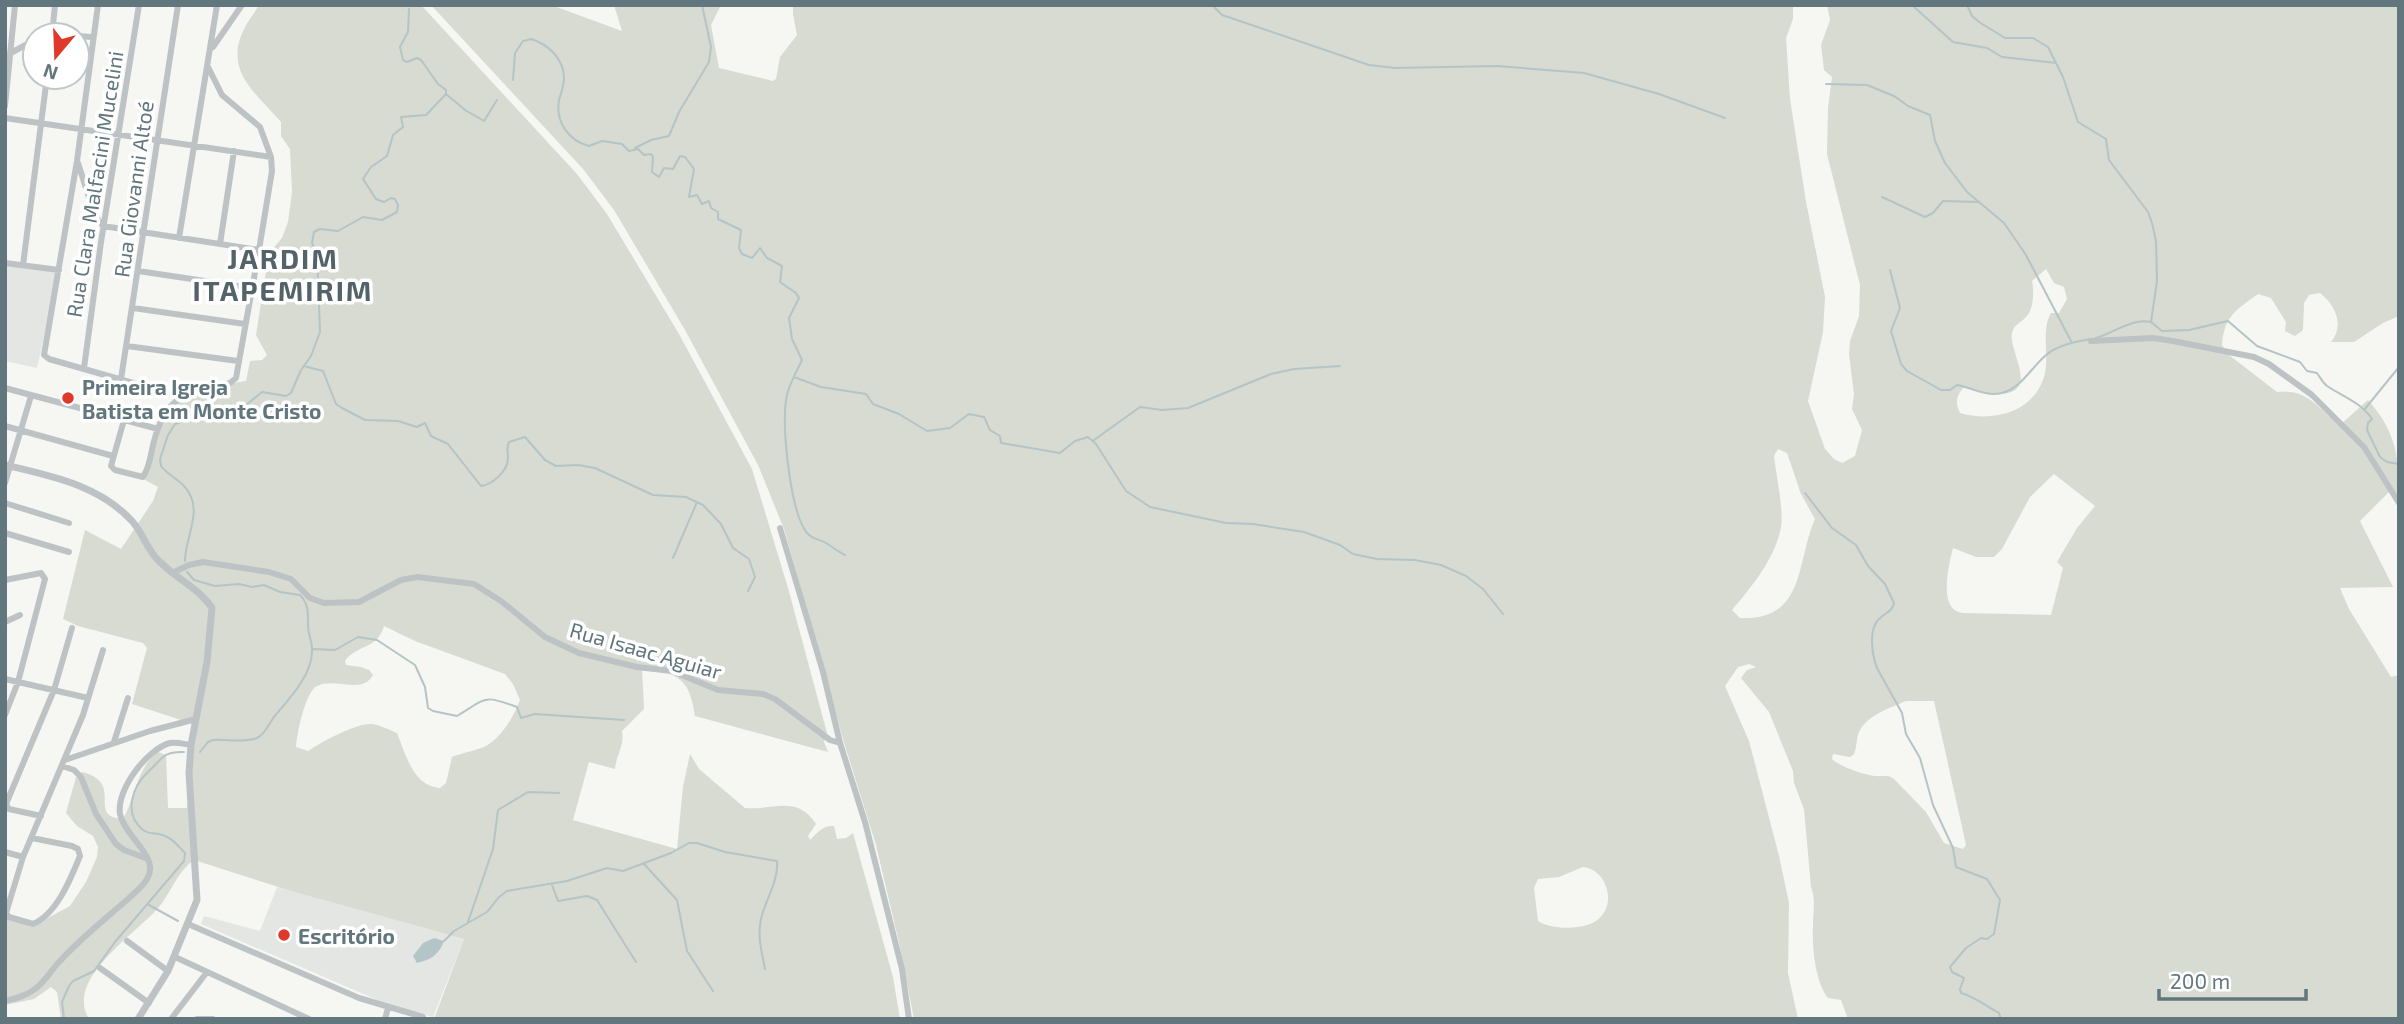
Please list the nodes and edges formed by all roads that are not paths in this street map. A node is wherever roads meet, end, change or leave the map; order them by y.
1 (15, 5) edge
2 (98, 5) edge
3 (139, 5) edge
4 (178, 5) edge
5 (217, 5) edge
6 (242, 5) edge
7 (5, 17) edge
8 (14, 18) junction
9 (92, 37) joint
10 (211, 50) junction
11 (8, 53) edge
12 (208, 67) junction
13 (45, 91) edge
14 (5, 106) edge
15 (5, 118) edge
16 (42, 123) junction
17 (80, 129) junction
18 (119, 135) junction
19 (158, 140) junction
20 (195, 146) junction
21 (234, 151) junction
22 (271, 157) junction
23 (77, 161) junction
24 (103, 226) junction
25 (143, 232) junction
26 (179, 238) junction
27 (220, 244) junction
28 (259, 250) junction
29 (5, 263) edge
30 (23, 265) junction
31 (59, 270) junction
32 (138, 271) junction
33 (252, 288) junction
34 (133, 308) junction
35 (245, 324) junction
36 (2091, 341) dead end
37 (127, 346) junction
38 (239, 361) junction
39 (84, 368) junction
40 (121, 379) junction
41 (5, 388) edge
42 (32, 396) junction
43 (182, 397) junction
44 (124, 420) junction
45 (5, 426) edge
46 (158, 429) junction
47 (21, 430) junction
48 (113, 456) junction
49 (8, 465) edge
50 (5, 483) edge
51 (5, 503) edge
52 (2399, 503) edge
53 (69, 523) dead end
54 (780, 528) dead end
55 (5, 533) edge
56 (69, 552) dead end
57 (172, 573) junction
58 (5, 580) edge
59 (20, 615) dead end
60 (5, 622) edge
61 (72, 628) dead end
62 (103, 650) dead end
63 (5, 679) edge
64 (18, 682) junction
65 (54, 690) junction
66 (88, 698) junction
67 (128, 698) dead end
68 (5, 715) edge
69 (196, 719) junction
70 (114, 742) junction
71 (840, 743) junction
72 (191, 745) junction
73 (63, 763) junction
74 (41, 816) junction
75 (32, 838) junction
76 (5, 852) edge
77 (23, 857) junction
78 (149, 860) junction
79 (188, 924) junction
80 (127, 941) dead end
81 (175, 957) junction
82 (100, 968) dead end
83 (168, 971) junction
84 (207, 972) junction
85 (5, 1001) edge
86 (149, 1003) junction
87 (388, 1008) junction
88 (199, 1018) edge
89 (138, 1019) edge
90 (171, 1019) edge
91 (213, 1019) edge
92 (309, 1019) edge
93 (384, 1019) edge
94 (422, 1019) edge
95 (909, 1019) edge

1 - 8 street
2 - 9 street
3 - 18 street, Rua Clara Malfacini Mucelini
4 - 19 street, Rua Giovanni Altoé
5 - 10 street
6 - 10 street
7 - 8 street
8 - 11 street
9 - 17 street
10 - 12 street
11 - 14 street
12 - 20 street
12 - 22 street
13 - 16 street
15 - 16 street
16 - 17 street
16 - 30 street
17 - 18 street
17 - 23 street
18 - 19 street
18 - 24 street, Rua Clara Malfacini Mucelini
19 - 20 street
19 - 25 street, Rua Giovanni Altoé
20 - 21 street
20 - 26 street
21 - 22 street
21 - 27 street
22 - 28 street
23 - 24 street
23 - 31 street
24 - 25 street
24 - 39 street, Rua Clara Malfacini Mucelini
25 - 26 street
25 - 32 street, Rua Giovanni Altoé
26 - 27 street
27 - 28 street
28 - 33 street
29 - 30 street
30 - 31 street
31 - 39 street
32 - 33 street
32 - 34 street, Rua Giovanni Altoé
33 - 35 street
34 - 35 street
34 - 37 street, Rua Giovanni Altoé
35 - 38 street
36 - 52 street
37 - 38 street
37 - 40 street, Rua Giovanni Altoé
38 - 43 street
39 - 40 street
40 - 43 street
41 - 42 street
42 - 44 street
42 - 47 street
43 - 46 street
44 - 46 street
44 - 48 street
45 - 47 street
46 - 48 street
47 - 48 street
47 - 49 street
49 - 50 street
49 - 57 street
51 - 53 street
54 - 71 street
55 - 56 street
57 - 69 street
57 - 71 street, Rua Isaac Aguiar
58 - 64 street
59 - 60 street
61 - 65 street
62 - 66 street
63 - 64 street
64 - 65 street
64 - 68 street
65 - 66 street
65 - 74 street
66 - 73 street
67 - 70 street
69 - 70 street
69 - 72 street
70 - 73 street
71 - 95 street
72 - 78 street
72 - 79 street
73 - 74 street
73 - 78 street
74 - 75 street
75 - 77 street
75 - 77 street
76 - 77 street
78 - 85 street
79 - 81 street
79 - 87 street
80 - 83 street
81 - 83 street
81 - 84 street
82 - 86 street
83 - 86 street
84 - 90 street
84 - 92 street
86 - 89 street
87 - 93 street
87 - 94 street
88 - 91 street

